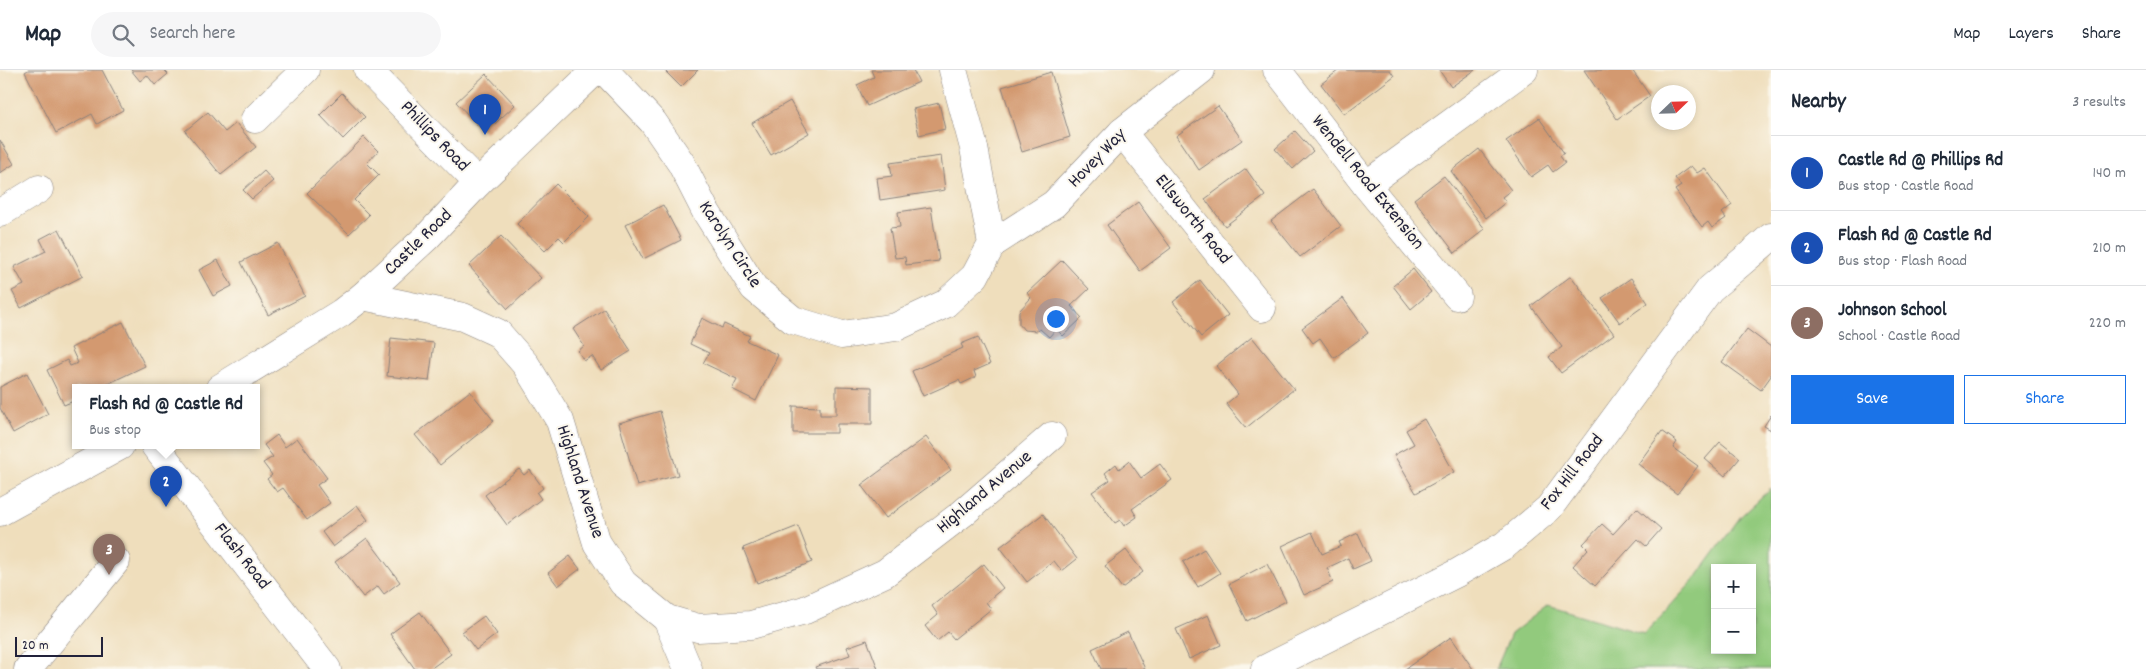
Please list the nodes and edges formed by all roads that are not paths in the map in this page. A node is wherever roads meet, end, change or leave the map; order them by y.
1 (305, 70) edge
2 (368, 70) edge
3 (596, 70) edge
4 (604, 70) edge
5 (953, 70) edge
6 (1201, 70) edge
7 (1277, 70) edge
8 (1524, 70) edge
9 (255, 119) dead end
10 (1122, 132) junction
11 (478, 183) junction
12 (1366, 185) junction
13 (39, 189) dead end
14 (0, 213) edge
15 (1771, 237) edge
16 (992, 244) junction
17 (363, 296) junction
18 (1457, 296) dead end
19 (1262, 308) dead end
20 (227, 384) edge
21 (1052, 436) dead end
22 (114, 449) edge
23 (157, 449) edge
24 (1, 509) edge
25 (116, 561) dead end
26 (667, 619) junction
27 (28, 669) edge
28 (327, 669) edge
29 (688, 669) edge
30 (1265, 669) edge

1 - 9 street
2 - 11 street, Phillips Road
3 - 11 street, Castle Road
4 - 16 street, Karolyn Circle
5 - 16 street
6 - 10 street, Hovey Way
7 - 12 street, Wendell Road Extension
8 - 12 street
10 - 16 street, Hovey Way
10 - 19 street, Ellsworth Road
11 - 17 street, Castle Road
12 - 18 street, Wendell Road Extension
13 - 14 street
15 - 30 street, Fox Hill Road
17 - 20 street, Castle Road
17 - 26 street, Highland Avenue
21 - 26 street, Highland Avenue
22 - 24 street
23 - 28 street, Flash Road
25 - 27 street
26 - 29 street

